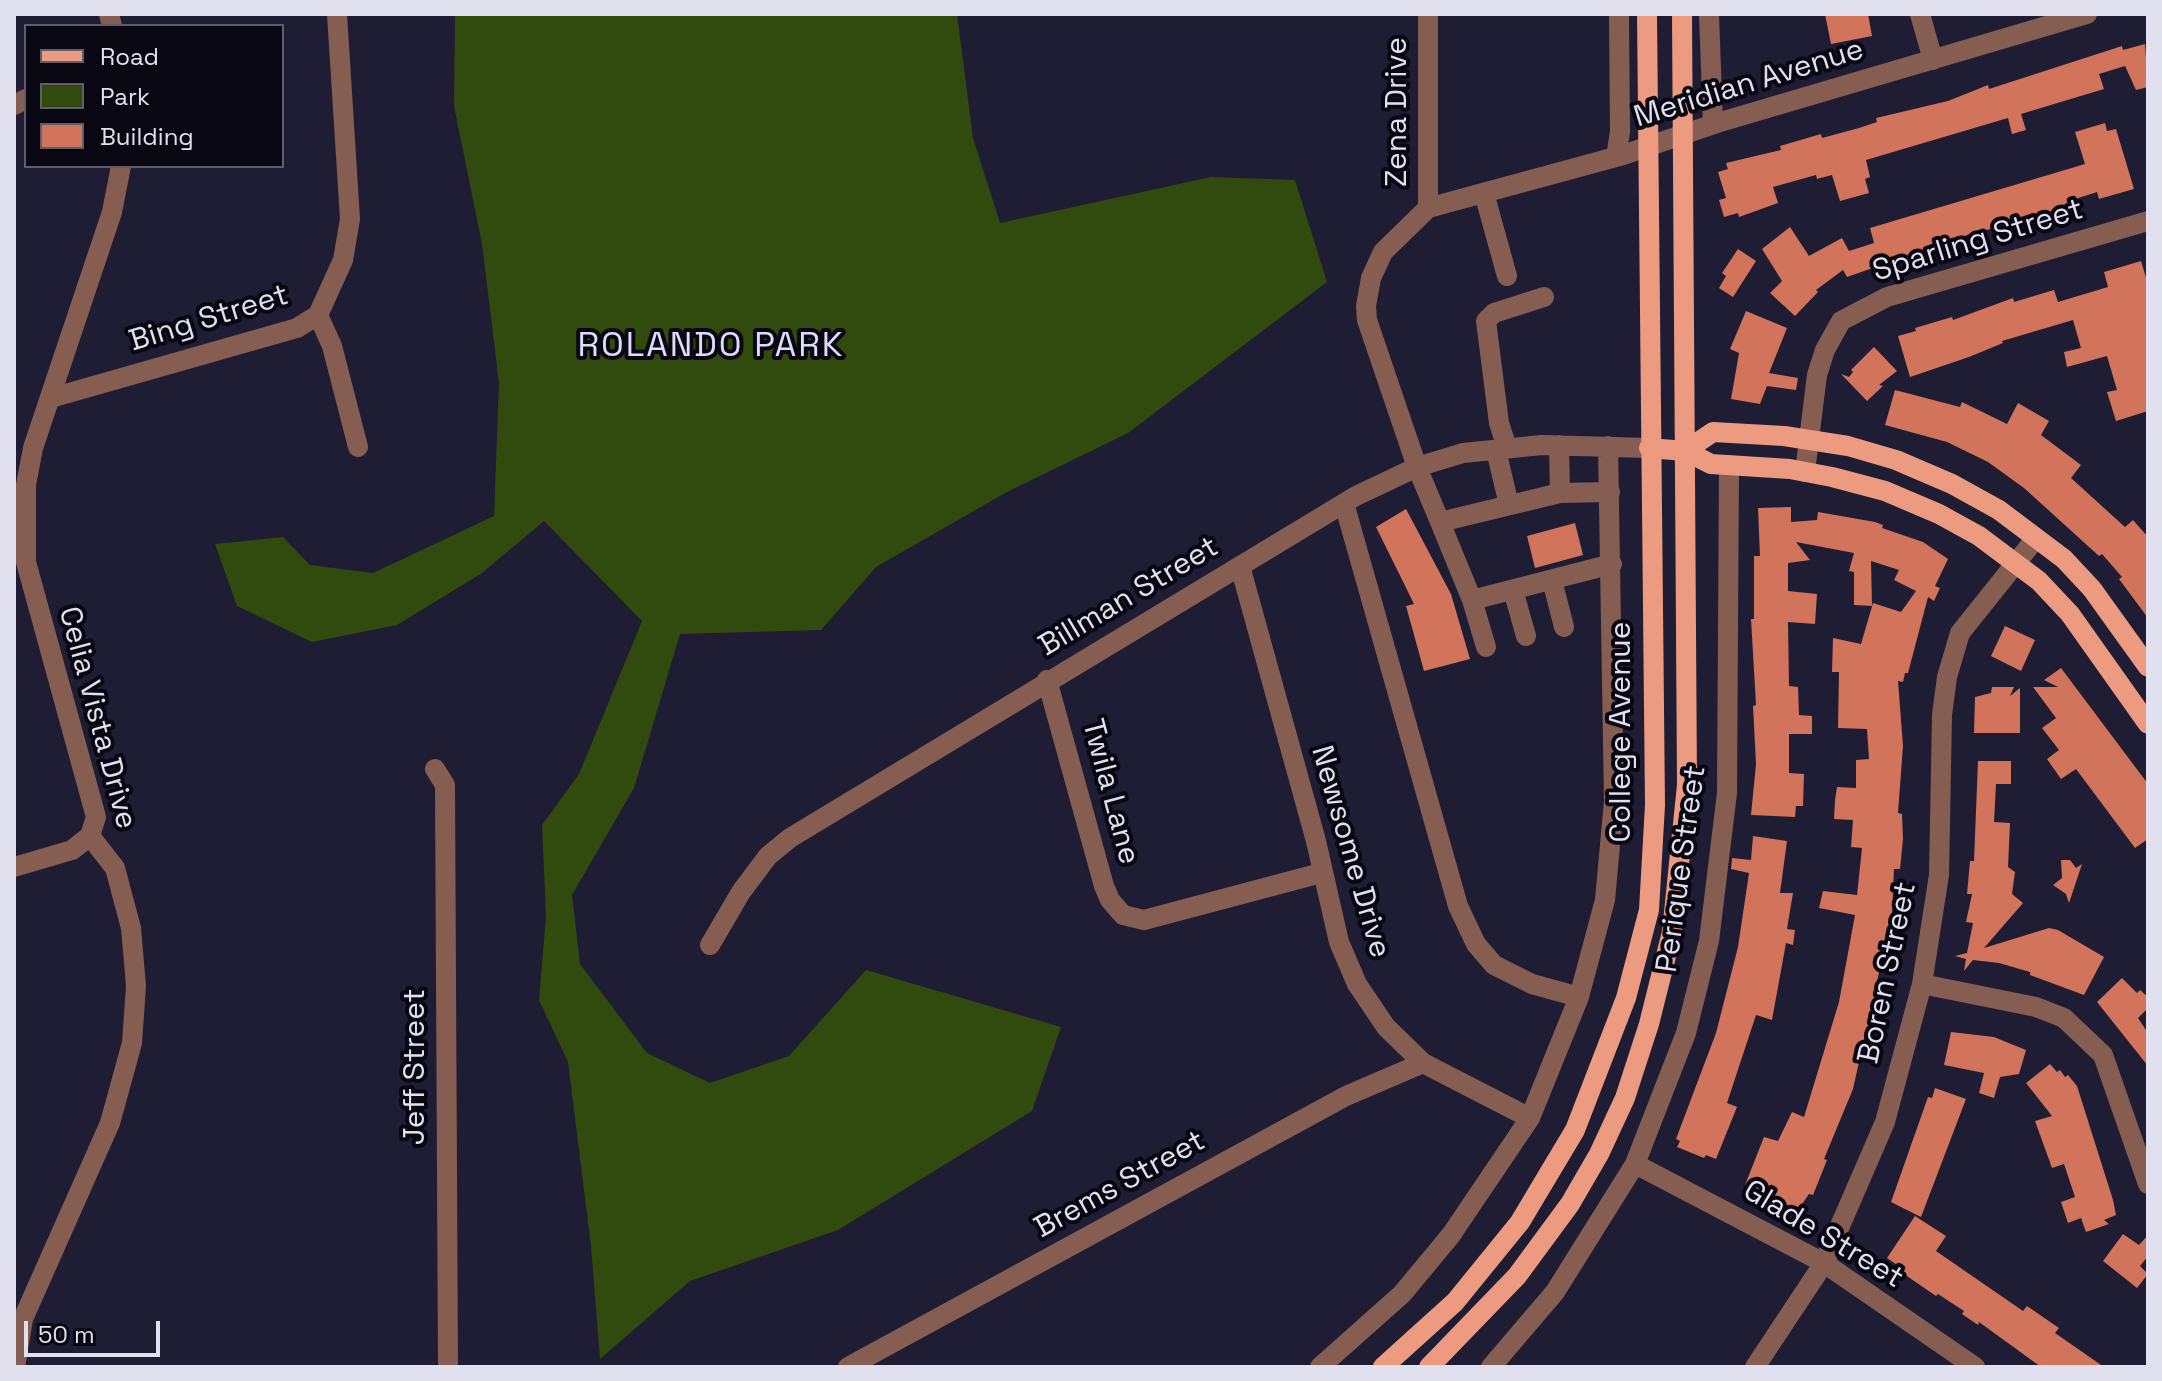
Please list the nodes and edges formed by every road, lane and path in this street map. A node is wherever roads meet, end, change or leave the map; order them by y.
1 (337, 14) edge
2 (1428, 14) edge
3 (1619, 14) edge
4 (1647, 14) edge
5 (1682, 14) edge
6 (1709, 14) edge
7 (1920, 14) edge
8 (2087, 14) edge
9 (1933, 60) junction
10 (1713, 124) junction
11 (1684, 135) junction
12 (1648, 147) junction
13 (1616, 157) junction
14 (121, 168) edge
15 (1484, 193) junction
16 (1428, 208) junction
17 (2148, 221) edge
18 (1507, 276) dead end
19 (1544, 297) dead end
20 (318, 315) junction
21 (51, 398) junction
22 (1807, 440) junction
23 (1559, 445) junction
24 (1608, 446) junction
25 (358, 447) dead end
26 (1649, 448) junction
27 (1502, 449) junction
28 (1685, 451) junction
29 (1729, 465) junction
30 (1417, 467) junction
31 (1805, 472) junction
32 (1610, 492) junction
33 (1560, 493) junction
34 (1344, 503) junction
35 (1509, 505) junction
36 (1440, 522) junction
37 (2036, 538) junction
38 (2013, 562) junction
39 (1612, 564) junction
40 (1240, 566) junction
41 (1552, 580) junction
42 (1513, 590) junction
43 (1472, 600) junction
44 (1564, 627) dead end
45 (1526, 636) dead end
46 (1486, 647) dead end
47 (2148, 667) edge
48 (1047, 680) junction
49 (2148, 724) edge
50 (435, 769) dead end
51 (90, 836) junction
52 (14, 867) edge
53 (1321, 873) junction
54 (710, 945) dead end
55 (1922, 984) junction
56 (1579, 997) junction
57 (1423, 1063) junction
58 (1530, 1118) junction
59 (1635, 1164) junction
60 (2148, 1184) edge
61 (1824, 1263) junction
62 (15, 1367) edge
63 (448, 1367) edge
64 (848, 1367) edge
65 (1320, 1367) edge
66 (1383, 1367) edge
67 (1429, 1367) edge
68 (1491, 1367) edge
69 (1755, 1367) edge
70 (1975, 1367) edge

1 - 20 street, Bing Street
2 - 16 street, Zena Drive
3 - 13 street
4 - 12 main road, College Avenue
5 - 11 main road, College Avenue
6 - 10 street
7 - 9 street
8 - 9 street, Meridian Avenue
9 - 10 street, Meridian Avenue
10 - 11 street, Meridian Avenue
11 - 12 street, Meridian Avenue
11 - 28 main road, College Avenue
12 - 13 street, Meridian Avenue
12 - 26 main road, College Avenue
13 - 15 street, Meridian Avenue
14 - 21 street, Celia Vista Drive
15 - 16 street, Meridian Avenue
15 - 18 street
16 - 30 street, Zena Drive
17 - 22 street, Sparling Street
19 - 27 street
20 - 21 street, Bing Street
20 - 25 street
21 - 51 street, Celia Vista Drive
22 - 28 main road
22 - 31 street, Sparling Street
22 - 37 main road
23 - 24 street, Billman Street
23 - 27 street, Billman Street
23 - 33 street
24 - 26 street, Billman Street
24 - 32 street
26 - 28 main road
26 - 66 main road, College Avenue
27 - 30 street, Billman Street
27 - 35 street
28 - 29 main road
28 - 67 main road, College Avenue
29 - 31 main road
29 - 59 street, Perique Street
30 - 34 street, Billman Street
30 - 36 street, Zena Drive
31 - 38 main road
32 - 33 street
32 - 39 street
33 - 35 street
34 - 40 street, Billman Street
34 - 56 street
35 - 36 street
36 - 43 street, Zena Drive
37 - 38 street, Boren Street
37 - 47 main road
38 - 49 main road
38 - 55 street, Boren Street
39 - 41 street
39 - 56 street
40 - 48 street, Billman Street
40 - 53 street, Newsome Drive
41 - 42 street
41 - 44 street
42 - 43 street
42 - 45 street
43 - 46 street, Zena Drive
48 - 53 street, Twila Lane
48 - 54 street, Billman Street
50 - 63 street, Jeff Street
51 - 52 street
51 - 62 street, Celia Vista Drive
53 - 57 street, Newsome Drive
55 - 60 street
55 - 61 street, Boren Street
56 - 58 street
57 - 58 street, Newsome Drive
57 - 64 street, Brems Street
58 - 65 street
59 - 61 street, Glade Street
59 - 68 street, Perique Street
61 - 69 street, Boren Street
61 - 70 street, Glade Street

